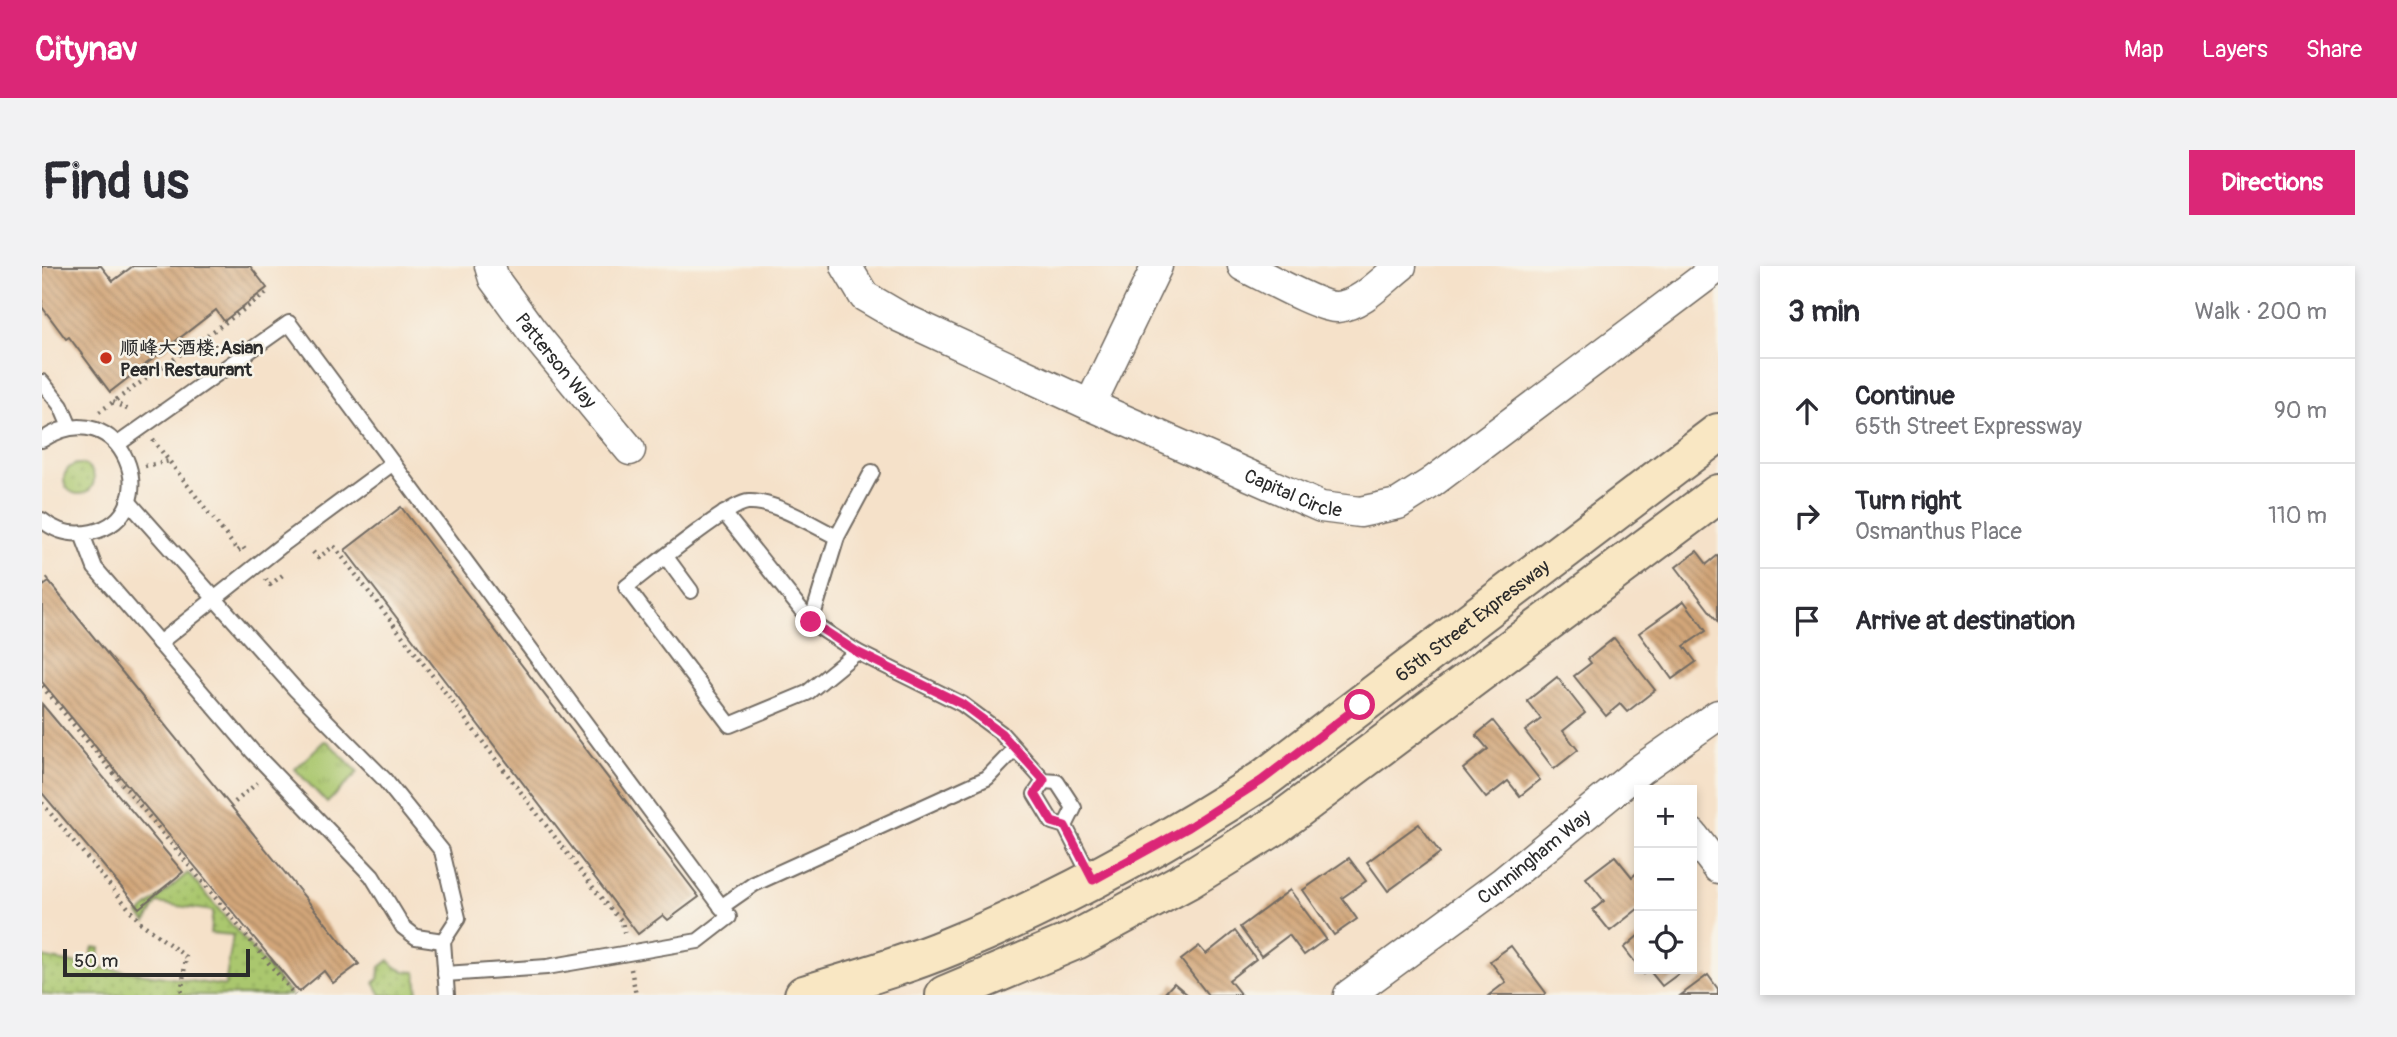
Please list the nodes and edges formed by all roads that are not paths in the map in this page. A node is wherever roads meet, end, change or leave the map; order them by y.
1 (489, 266) edge
2 (846, 266) edge
3 (1157, 266) edge
4 (1243, 266) edge
5 (1401, 266) edge
6 (1718, 267) edge
7 (42, 382) edge
8 (1090, 405) junction
9 (70, 427) junction
10 (1718, 433) edge
11 (42, 440) edge
12 (118, 444) junction
13 (630, 450) dead end
14 (393, 463) junction
15 (872, 472) dead end
16 (1718, 494) edge
17 (128, 501) junction
18 (724, 513) junction
19 (42, 520) edge
20 (82, 534) junction
21 (837, 537) junction
22 (666, 557) junction
23 (691, 591) dead end
24 (215, 599) junction
25 (811, 622) junction
26 (159, 643) junction
27 (857, 652) junction
28 (1718, 715) edge
29 (1015, 748) junction
30 (1044, 780) junction
31 (1650, 780) edge
32 (1065, 826) junction
33 (1697, 841) edge
34 (1718, 868) edge
35 (1093, 880) junction
36 (721, 907) junction
37 (443, 941) junction
38 (445, 974) junction
39 (447, 995) edge
40 (804, 995) edge
41 (945, 995) edge
42 (1349, 995) edge

1 - 13 street, Patterson Way
2 - 8 street, Capital Circle
3 - 8 street
4 - 5 street
6 - 8 street, Capital Circle
7 - 9 lane
9 - 11 lane
9 - 12 lane
10 - 35 main road, 65th Street Expressway
12 - 14 lane
12 - 17 lane
14 - 24 lane
14 - 36 lane
15 - 21 lane
16 - 41 main road
17 - 20 lane
17 - 24 lane
18 - 21 lane
18 - 22 lane
18 - 25 lane
19 - 20 lane
20 - 26 lane
21 - 25 lane
22 - 23 lane
22 - 27 lane
24 - 26 lane
24 - 37 lane
25 - 27 lane
26 - 37 lane
27 - 29 lane
28 - 31 street, Cunningham Way
29 - 30 lane
29 - 36 lane
30 - 32 lane
30 - 32 lane
31 - 42 street, Cunningham Way
32 - 35 lane
33 - 34 street
35 - 40 main road, 65th Street Expressway
36 - 38 lane
37 - 38 lane
38 - 39 lane

